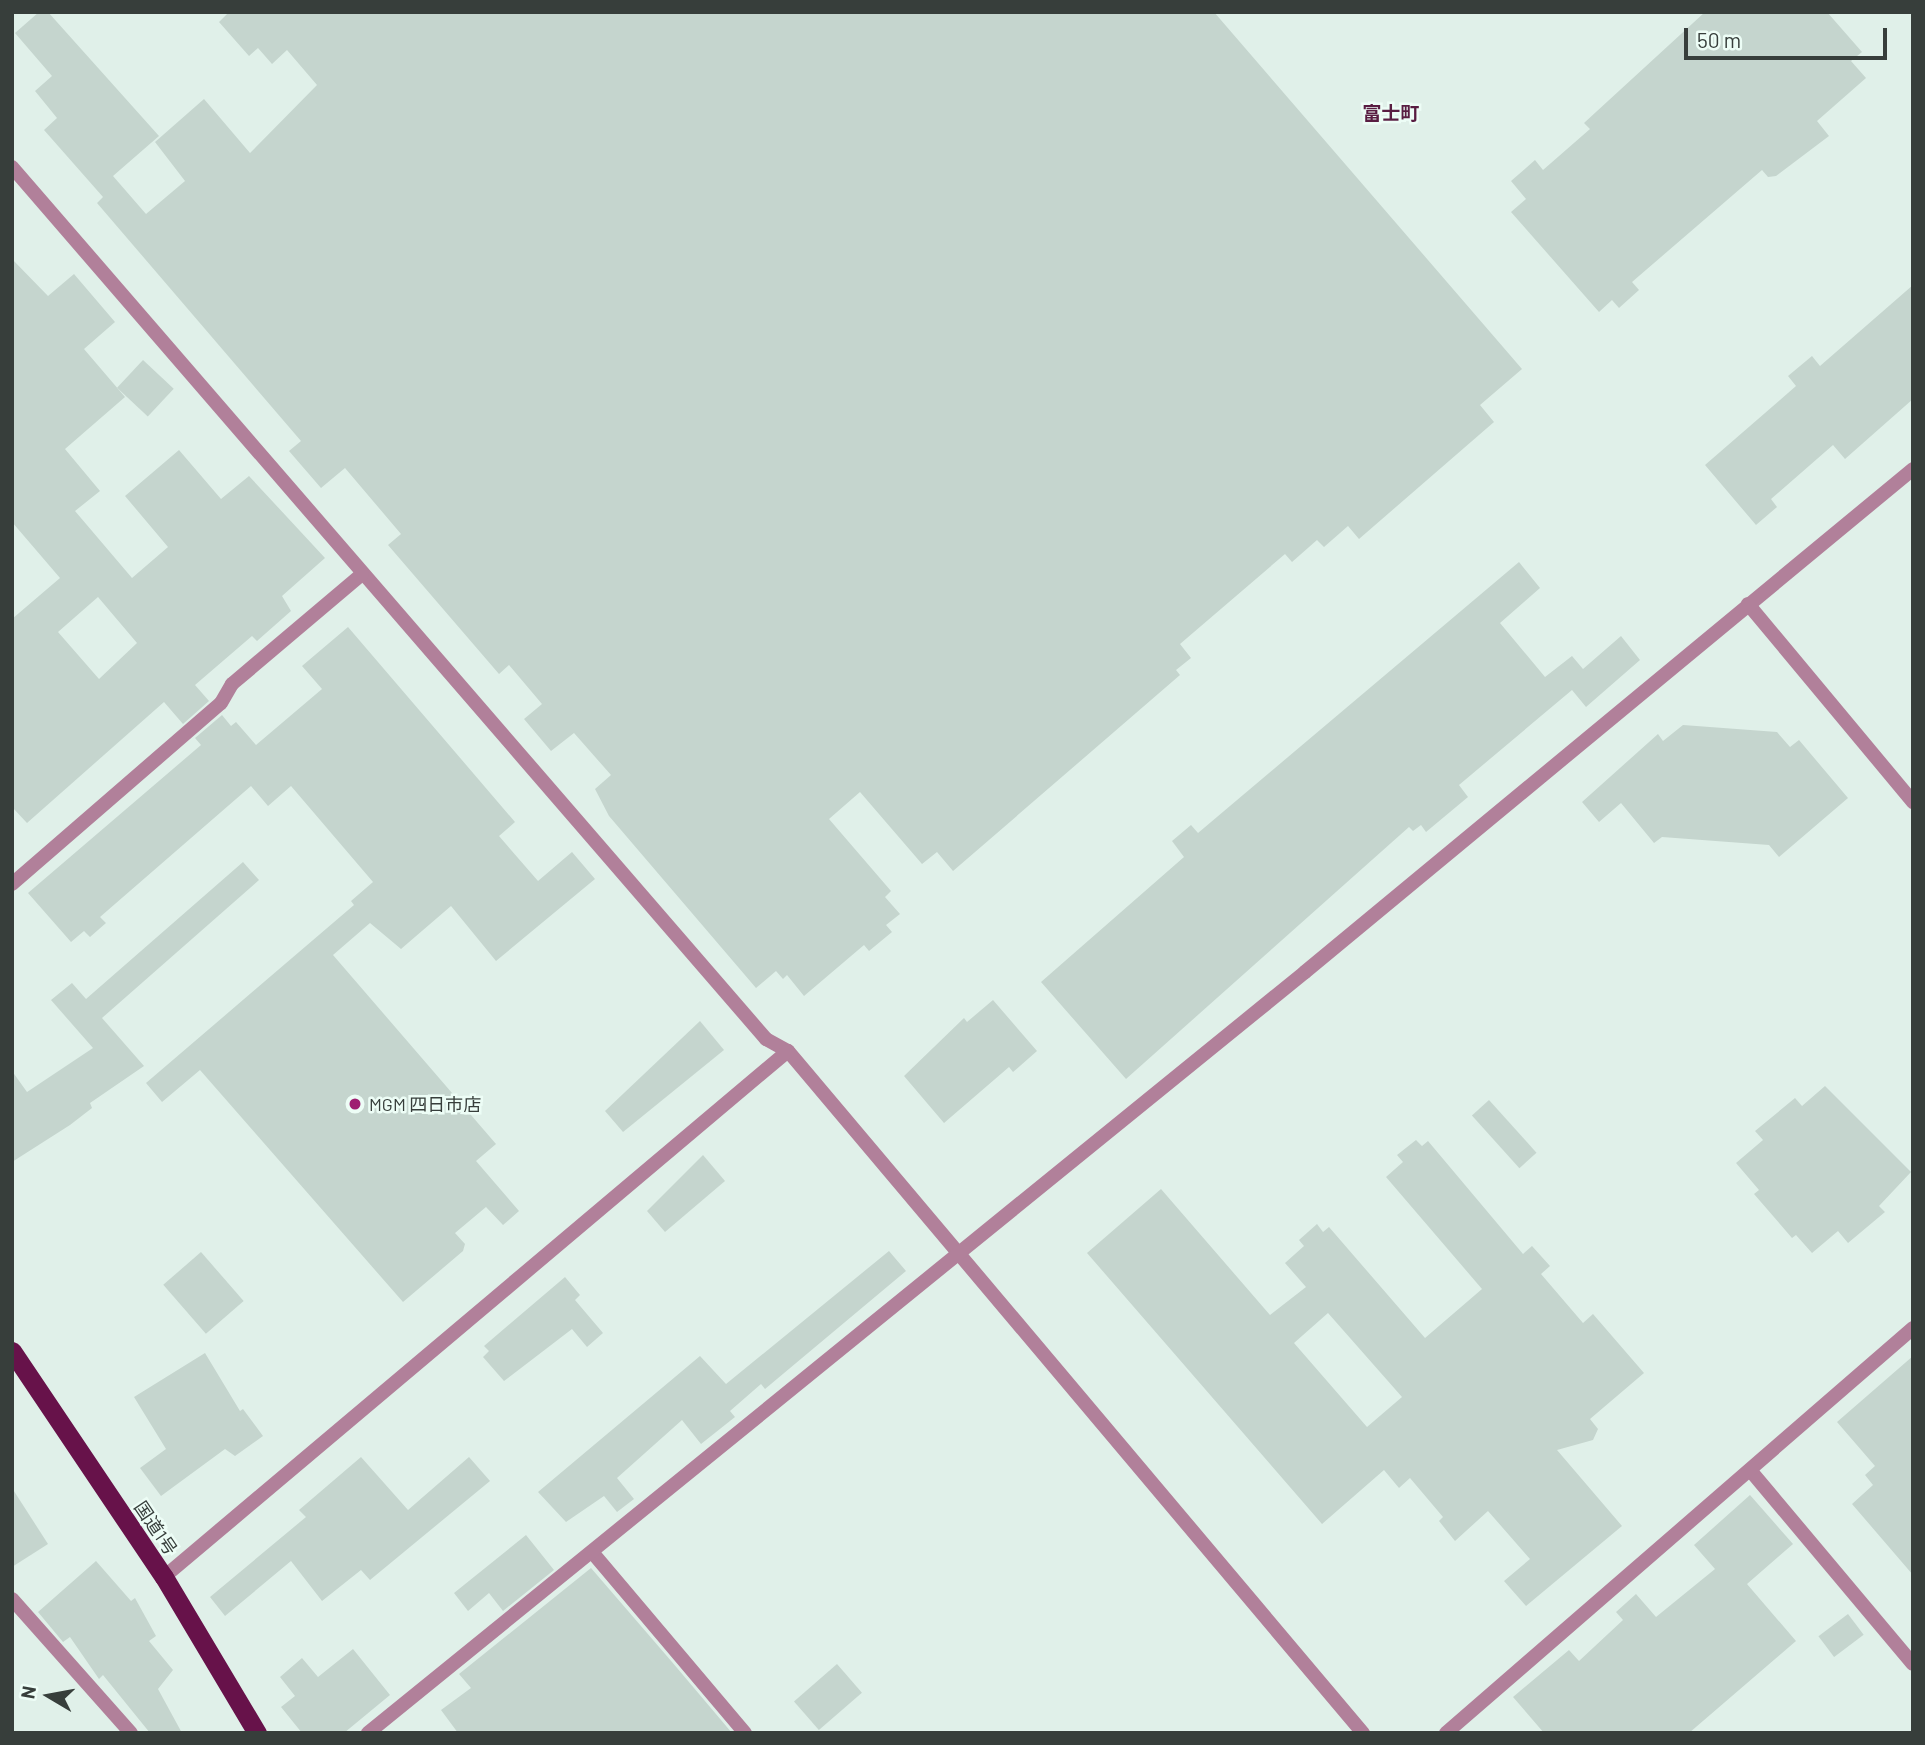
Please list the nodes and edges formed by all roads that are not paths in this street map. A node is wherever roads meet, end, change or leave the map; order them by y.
1 (13, 168) edge
2 (1913, 469) edge
3 (362, 574) junction
4 (1748, 604) junction
5 (1913, 802) edge
6 (12, 884) edge
7 (789, 1051) junction
8 (957, 1251) junction
9 (1913, 1328) edge
10 (13, 1352) edge
11 (1751, 1469) junction
12 (592, 1552) junction
13 (164, 1577) junction
14 (12, 1599) edge
15 (1913, 1664) edge
16 (131, 1733) edge
17 (257, 1733) edge
18 (369, 1733) edge
19 (745, 1733) edge
20 (1363, 1733) edge
21 (1447, 1733) edge

1 - 3 street
2 - 4 street
3 - 6 street
3 - 7 street
4 - 5 street
4 - 8 street
7 - 8 street
7 - 13 street
8 - 12 street
8 - 20 street
9 - 11 street
10 - 13 highway, 国道1号
11 - 15 street
11 - 21 street
12 - 18 street
12 - 19 street
13 - 17 highway, 国道1号
14 - 16 street

